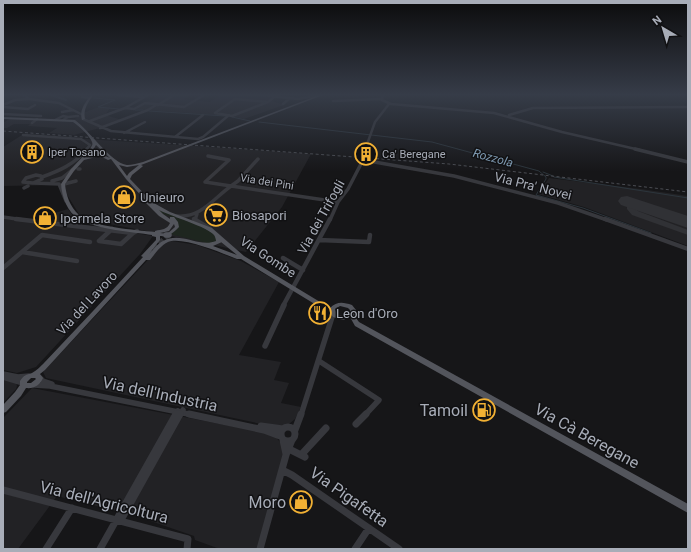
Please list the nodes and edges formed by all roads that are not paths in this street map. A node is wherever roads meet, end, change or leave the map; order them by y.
1 (34, 121) edge
2 (80, 121) edge
3 (89, 121) edge
4 (120, 121) edge
5 (196, 121) edge
6 (222, 121) edge
7 (255, 121) edge
8 (256, 121) edge
9 (376, 121) edge
10 (523, 121) edge
11 (145, 122) dead end
12 (32, 123) dead end
13 (100, 128) junction
14 (124, 133) junction
15 (23, 135) dead end
16 (175, 137) junction
17 (92, 139) junction
18 (109, 155) junction
19 (92, 156) junction
20 (208, 156) dead end
21 (363, 156) dead end
22 (113, 159) junction
23 (258, 159) dead end
24 (83, 160) junction
25 (368, 160) joint
26 (688, 162) edge
27 (144, 163) junction
28 (115, 165) junction
29 (79, 167) junction
30 (121, 168) junction
31 (72, 170) junction
32 (51, 174) junction
33 (70, 176) junction
34 (42, 177) junction
35 (127, 178) junction
36 (33, 183) junction
37 (28, 184) junction
38 (63, 185) junction
39 (231, 186) junction
40 (24, 188) dead end
41 (148, 202) junction
42 (338, 202) junction
43 (69, 203) junction
44 (158, 212) junction
45 (198, 213) junction
46 (173, 215) junction
47 (3, 217) edge
48 (96, 224) junction
49 (91, 227) junction
50 (113, 228) junction
51 (210, 229) junction
52 (138, 232) junction
53 (168, 235) junction
54 (370, 235) dead end
55 (320, 240) junction
56 (90, 242) dead end
57 (193, 242) junction
58 (688, 249) edge
59 (22, 252) junction
60 (148, 255) tunnel mouth
61 (283, 258) dead end
62 (77, 261) dead end
63 (252, 264) junction
64 (3, 268) edge
65 (303, 270) junction
66 (293, 288) junction
67 (111, 296) junction
68 (320, 303) junction
69 (340, 304) junction
70 (352, 314) junction
71 (332, 316) junction
72 (341, 318) junction
73 (357, 324) junction
74 (265, 346) dead end
75 (319, 361) junction
76 (3, 374) edge
77 (35, 376) junction
78 (3, 377) edge
79 (27, 385) junction
80 (3, 410) edge
81 (180, 411) junction
82 (356, 424) dead end
83 (326, 428) dead end
84 (289, 429) junction
85 (281, 438) junction
86 (292, 440) junction
87 (288, 452) junction
88 (282, 470) junction
89 (3, 490) edge
90 (72, 508) junction
91 (688, 509) edge
92 (119, 520) junction
93 (369, 528) junction
94 (46, 549) edge
95 (100, 549) edge
96 (187, 549) edge
97 (260, 549) edge
98 (355, 549) edge
99 (399, 549) edge

1 - 12 street
2 - 17 main road, Via Gombe
3 - 13 street
4 - 13 street
5 - 16 street
6 - 16 street
7 - 27 main road
8 - 35 main road
9 - 21 street
10 - 26 street
11 - 14 street
13 - 14 street
14 - 16 street
15 - 32 street
17 - 18 main road, Via Gombe
17 - 24 main road
18 - 19 main road
18 - 22 main road, Via Gombe
19 - 24 main road
19 - 28 main road
20 - 39 street
22 - 27 main road
22 - 30 main road, Via Gombe
23 - 39 street, Via dei Pini
24 - 29 main road
25 - 42 street, Via dei Trifogli
25 - 58 street, Via Pra' Novei
27 - 30 main road
28 - 30 main road
28 - 35 main road
29 - 31 main road
29 - 33 main road
30 - 35 main road, Via Gombe
31 - 32 street
31 - 34 street
31 - 38 main road
32 - 34 street
33 - 38 main road
33 - 38 street
34 - 36 street
34 - 37 street
35 - 41 main road, Via Gombe
36 - 37 street
36 - 43 street
37 - 40 street
38 - 43 main road
39 - 42 street, Via dei Pini
39 - 45 street
41 - 44 main road, Via Gombe
41 - 46 main road, Via Gombe
42 - 55 street, Via dei Trifogli
43 - 48 main road
44 - 52 main road, Via Gombe
44 - 53 main road
45 - 46 street
45 - 51 street
46 - 51 main road, Via Gombe
47 - 49 street
48 - 49 street
48 - 50 main road
49 - 50 street
50 - 52 main road
50 - 52 street
51 - 57 main road
51 - 63 main road, Via Gombe
52 - 53 main road
52 - 67 main road
53 - 57 main road
54 - 55 street
55 - 65 street, Via dei Trifogli
56 - 59 street
57 - 63 main road
57 - 67 main road
59 - 62 street
59 - 64 street
60 - 67 main road, Via del Lavoro
61 - 65 street
63 - 66 main road, Via Gombe
65 - 66 street, Via dei Trifogli
66 - 68 main road, Via Gombe
66 - 74 street, Via dei Trifogli
67 - 77 main road, Via del Lavoro
68 - 69 main road
68 - 71 main road, Via Gombe
69 - 70 main road
69 - 71 main road
70 - 72 main road
70 - 73 main road
71 - 72 main road, Via Gombe
71 - 75 street
72 - 73 main road
73 - 91 main road, Via Cà Beregane
75 - 82 street
75 - 84 street
76 - 77 street, Via dell'Industria
77 - 79 main road
77 - 79 main road
77 - 81 street, Via dell'Industria
78 - 79 street, Via dell'Industria
79 - 80 main road
79 - 81 street, Via dell'Industria
81 - 84 street, Via dell'Industria
81 - 85 street, Via dell'Industria
81 - 92 street
83 - 87 street
84 - 85 street
84 - 86 street
85 - 86 street, Via dell'Industria
85 - 87 street
86 - 87 street
87 - 88 street
88 - 93 street, Via Pigafetta
88 - 97 street
89 - 90 street, Via dell'Agricoltura
90 - 92 street, Via dell'Agricoltura
90 - 94 street
92 - 95 street
92 - 96 street, Via dell'Agricoltura
93 - 98 street
93 - 99 street, Via Pigafetta

